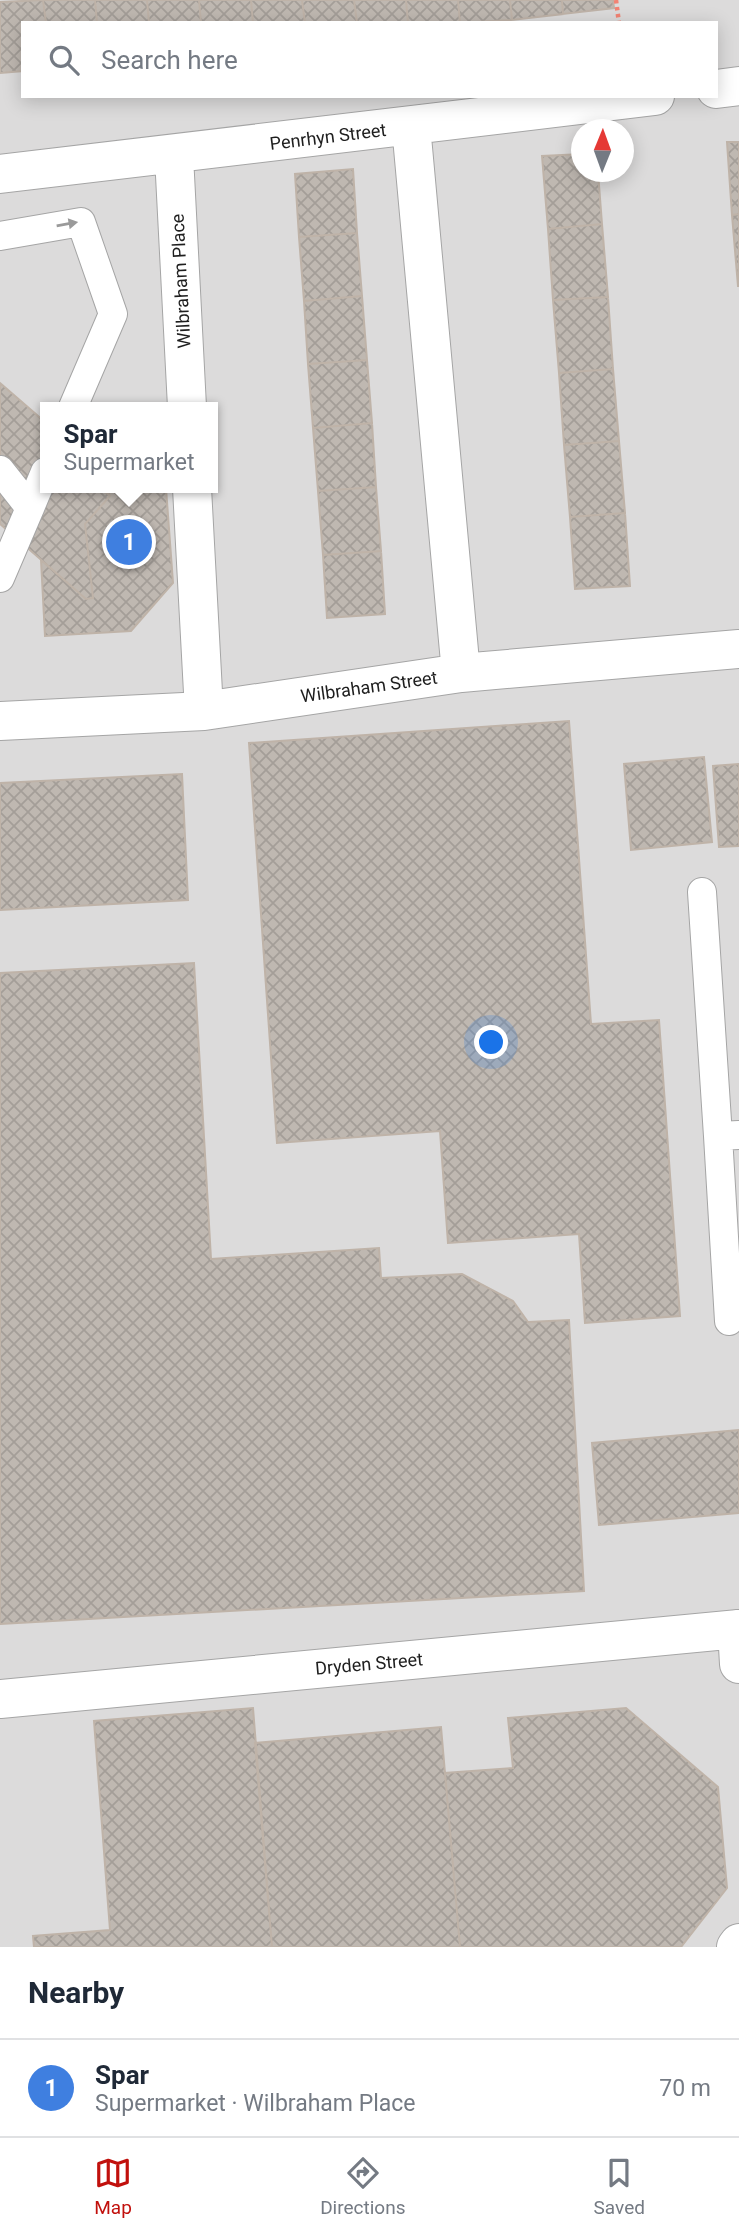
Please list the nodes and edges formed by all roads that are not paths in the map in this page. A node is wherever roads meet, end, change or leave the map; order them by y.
1 (739, 86) edge
2 (718, 89) edge
3 (639, 98) edge
4 (411, 126) junction
5 (174, 156) junction
6 (0, 174) edge
7 (0, 236) edge
8 (75, 402) edge
9 (187, 402) edge
10 (0, 470) edge
11 (40, 484) edge
12 (192, 493) edge
13 (30, 508) junction
14 (0, 578) edge
15 (739, 649) edge
16 (461, 673) junction
17 (204, 711) junction
18 (0, 721) edge
19 (702, 892) dead end
20 (729, 1135) edge
21 (729, 1321) dead end
22 (738, 1641) edge
23 (0, 1699) edge

1 - 2 street
3 - 4 street, Penrhyn Street
4 - 5 street, Penrhyn Street
4 - 16 street
5 - 6 street, Penrhyn Street
5 - 9 street, Wilbraham Place
7 -> 8 lane
10 - 13 lane
11 - 13 lane
12 - 17 street
13 - 14 lane
15 - 16 street, Wilbraham Street
16 - 17 street, Wilbraham Street
17 - 18 street, Wilbraham Street
19 - 20 lane
20 - 21 lane
22 - 23 street, Dryden Street

